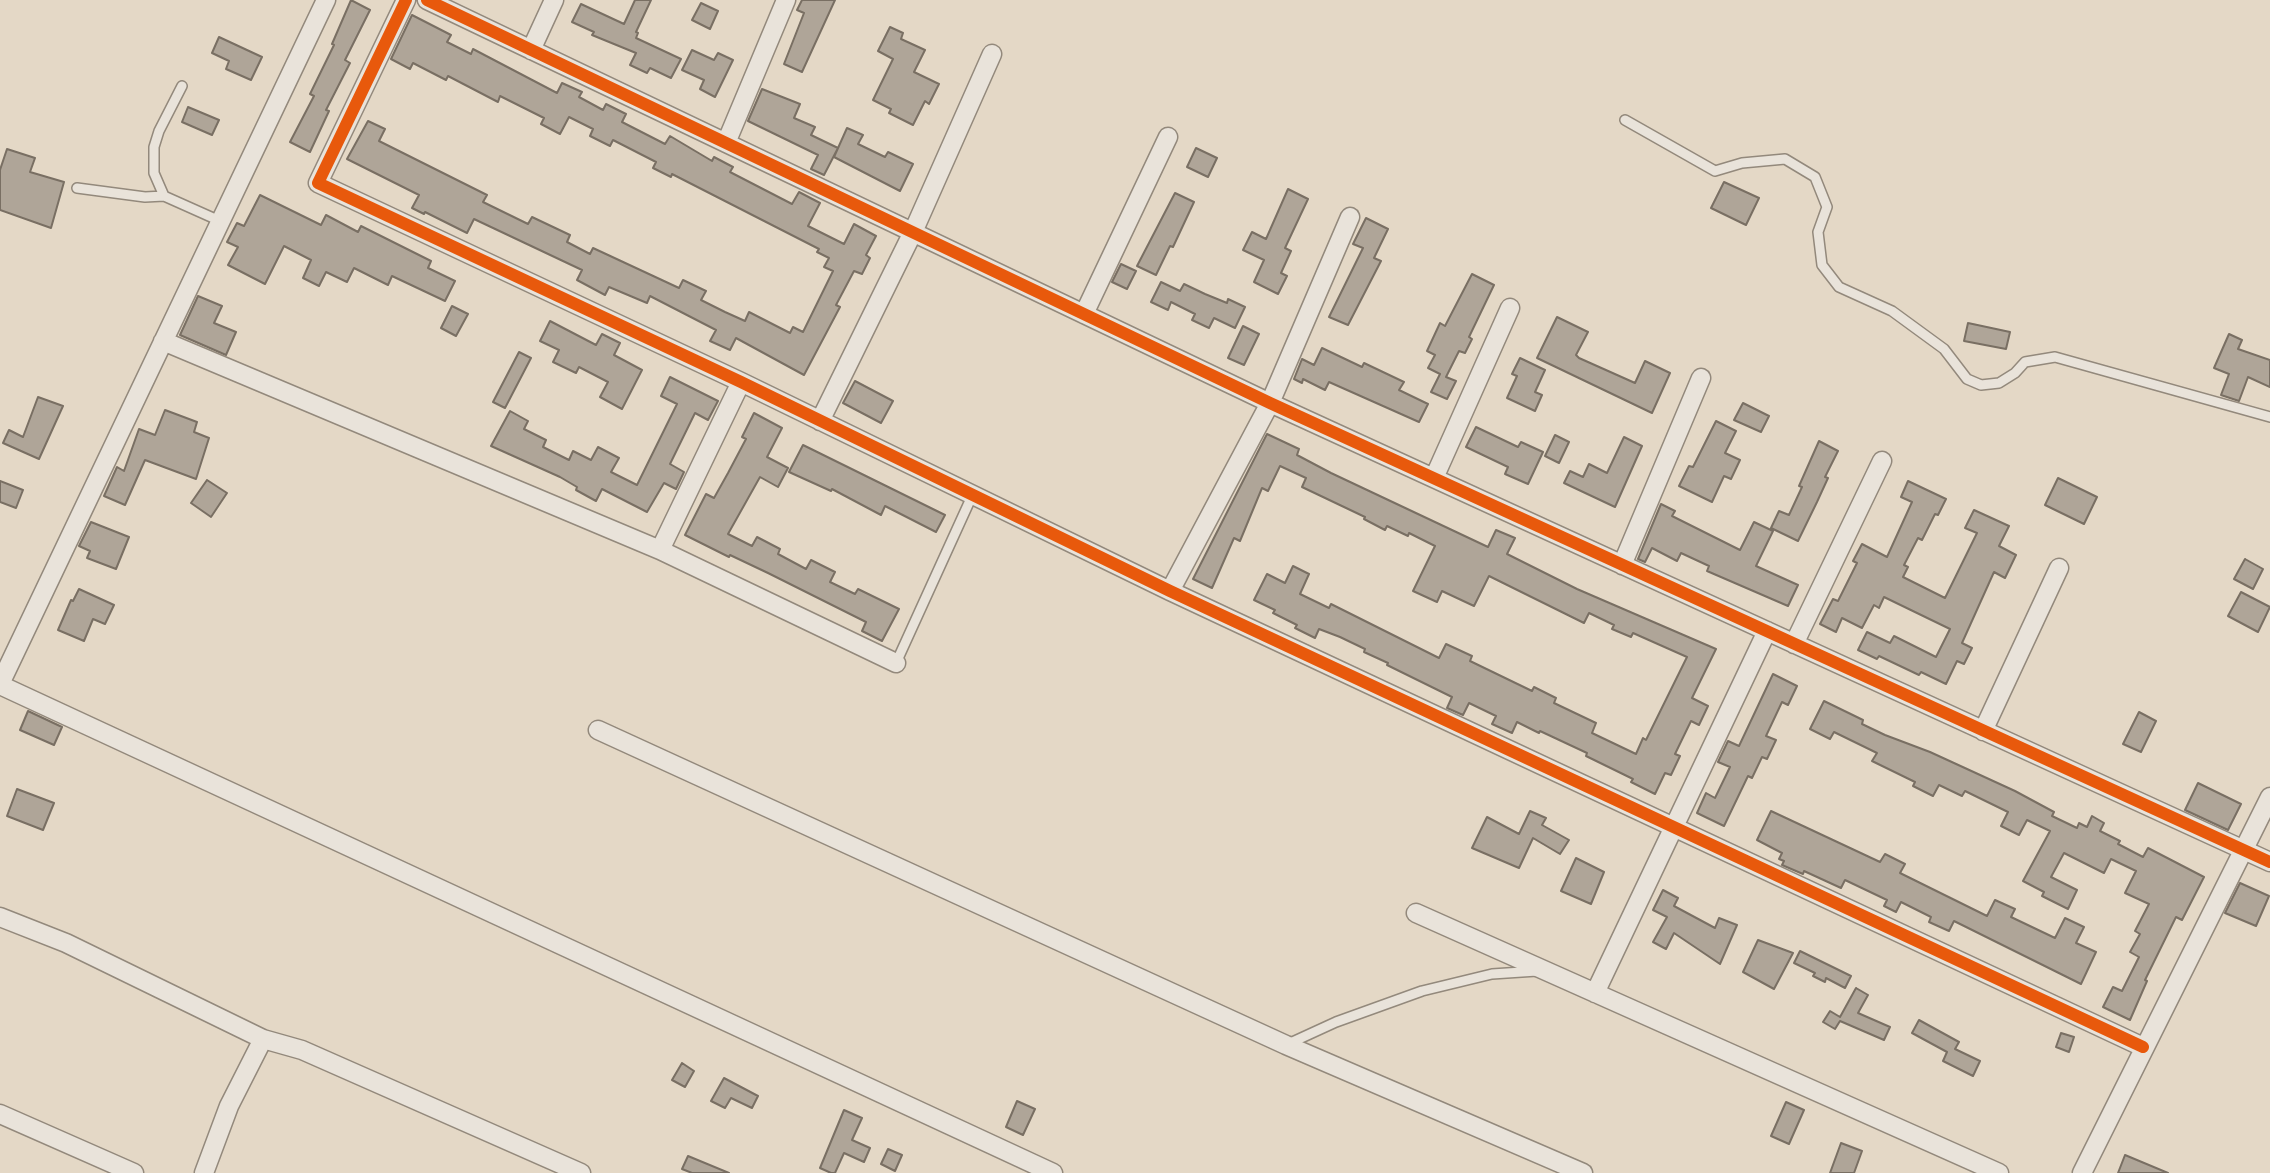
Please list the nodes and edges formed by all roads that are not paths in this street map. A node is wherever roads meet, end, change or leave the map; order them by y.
1 (326, 0) edge
2 (406, 0) edge
3 (427, 0) edge
4 (554, 0) edge
5 (786, 0) edge
6 (531, 50) junction
7 (992, 54) dead end
8 (182, 86) dead end
9 (1625, 120) dead end
10 (1168, 137) dead end
11 (726, 143) junction
12 (77, 188) dead end
13 (164, 196) junction
14 (1350, 217) dead end
15 (220, 221) junction
16 (913, 232) junction
17 (1510, 308) dead end
18 (1084, 314) junction
19 (163, 341) junction
20 (1701, 378) dead end
21 (741, 382) junction
22 (1270, 403) junction
23 (2270, 417) edge
24 (820, 421) junction
25 (1882, 461) dead end
26 (1434, 478) junction
27 (972, 496) junction
28 (660, 550) junction
29 (1622, 565) junction
30 (2059, 568) dead end
31 (1170, 591) junction
32 (1767, 631) junction
33 (1794, 644) junction
34 (896, 663) joint
35 (0, 684) edge
36 (598, 730) dead end
37 (1983, 731) junction
38 (2270, 797) edge
39 (1674, 827) junction
40 (2244, 850) junction
41 (2270, 862) edge
42 (1416, 913) dead end
43 (0, 917) edge
44 (1544, 970) junction
45 (1595, 993) junction
46 (263, 1039) junction
47 (1286, 1045) junction
48 (2143, 1047) junction
49 (0, 1114) edge
50 (134, 1173) edge
51 (204, 1173) edge
52 (581, 1173) edge
53 (1053, 1173) edge
54 (1583, 1173) edge
55 (1999, 1173) edge
56 (2082, 1173) edge

1 - 15 street
2 - 21 street
3 - 6 street
4 - 6 street
5 - 11 street
6 - 11 street
7 - 16 street
8 - 13 lane
9 - 23 lane
10 - 18 street
11 - 16 street
12 - 13 lane
13 - 15 lane
14 - 22 street
15 - 19 street
16 - 18 street
16 - 24 street
17 - 26 street
18 - 22 street
19 - 28 street
19 - 35 street
20 - 29 street
21 - 24 street
21 - 28 street
22 - 26 street
22 - 31 street
24 - 27 street
25 - 33 street
26 - 29 street
27 - 31 street
27 - 34 lane
28 - 34 street
29 - 32 street
30 - 37 street
31 - 39 street
32 - 33 street
32 - 39 street
33 - 37 street
35 - 53 street
36 - 47 street
37 - 40 street
38 - 40 street
39 - 45 street
39 - 48 street
40 - 41 street
40 - 48 street
42 - 44 street
43 - 46 street
44 - 45 street
44 - 47 lane
45 - 55 street
46 - 51 street
46 - 52 street
47 - 54 street
48 - 56 street
49 - 50 street

